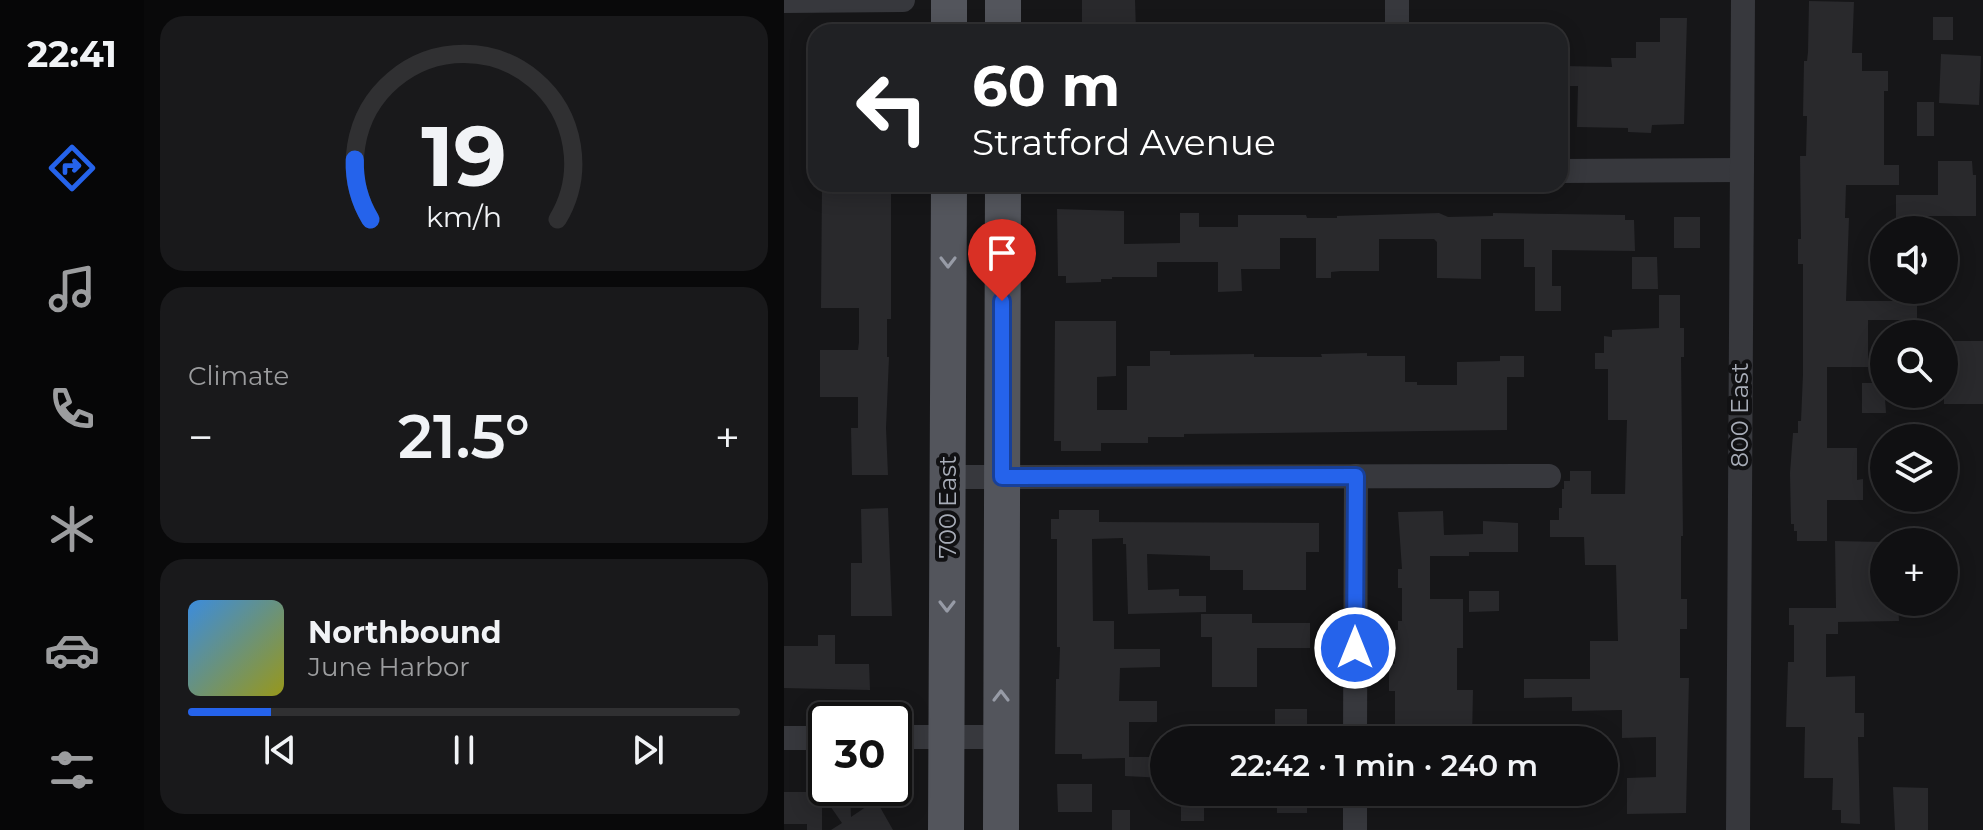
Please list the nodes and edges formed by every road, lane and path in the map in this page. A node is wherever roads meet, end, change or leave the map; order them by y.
1 (903, 0) edge
2 (949, 0) edge
3 (1003, 0) edge
4 (1397, 0) edge
5 (1743, 0) edge
6 (784, 1) edge
7 (949, 24) edge
8 (1003, 24) edge
9 (1397, 24) edge
10 (1742, 170) junction
11 (1568, 171) edge
12 (949, 192) edge
13 (1003, 192) edge
14 (1356, 476) junction
15 (1549, 476) dead end
16 (948, 477) junction
17 (1002, 477) junction
18 (1355, 726) edge
19 (912, 737) edge
20 (947, 737) junction
21 (1001, 737) junction
22 (784, 738) edge
23 (808, 738) edge
24 (1355, 806) edge
25 (946, 830) edge
26 (1001, 830) edge
27 (1355, 830) edge
28 (1738, 830) edge

1 - 6 street
2 - 7 main road
3 - 8 main road
4 - 9 street
5 - 10 street, 800 East
10 - 11 street
10 - 28 street, 800 East
12 -> 16 main road, 700 East
13 - 17 main road
14 - 15 street
14 - 17 street
14 - 18 street
16 - 17 street
16 -> 20 main road, 700 East
21 -> 17 main road
19 - 20 street
20 - 21 street
20 - 25 main road, 700 East
21 - 26 main road
22 - 23 street
24 - 27 street

